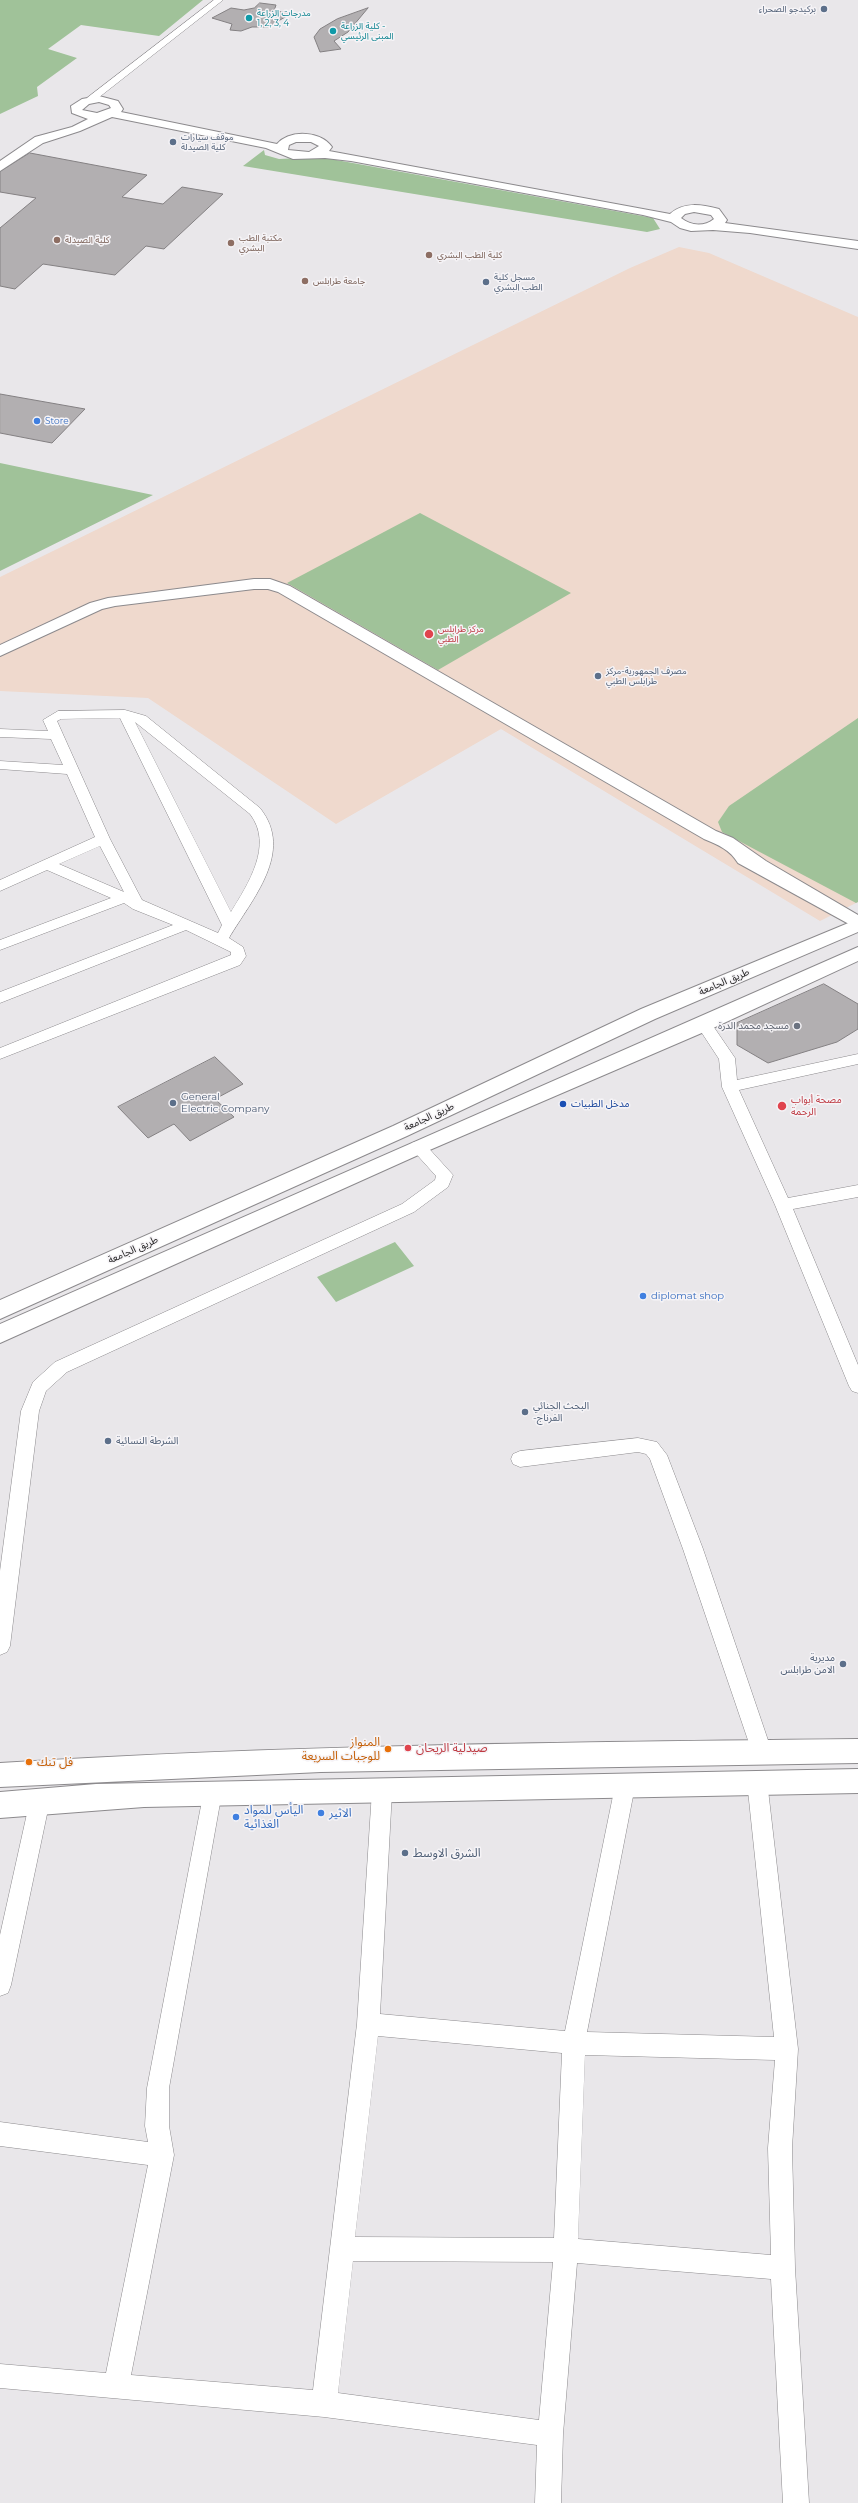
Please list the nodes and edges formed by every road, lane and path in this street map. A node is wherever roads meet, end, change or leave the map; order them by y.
1 (218, 0) edge
2 (229, 0) edge
3 (90, 100) junction
4 (112, 109) junction
5 (70, 112) junction
6 (53, 123) dead end
7 (70, 131) junction
8 (284, 145) junction
9 (326, 147) junction
10 (315, 155) junction
11 (0, 161) edge
12 (0, 167) edge
13 (678, 215) junction
14 (716, 221) junction
15 (858, 240) edge
16 (858, 245) edge
17 (0, 651) edge
18 (125, 714) junction
19 (0, 733) edge
20 (56, 735) junction
21 (0, 766) edge
22 (72, 770) junction
23 (103, 839) junction
24 (46, 864) junction
25 (0, 886) edge
26 (122, 899) junction
27 (138, 906) junction
28 (229, 924) junction
29 (858, 924) edge
30 (183, 926) junction
31 (221, 940) junction
32 (0, 945) edge
33 (858, 953) edge
34 (0, 998) edge
35 (704, 1024) junction
36 (0, 1054) edge
37 (858, 1059) edge
38 (730, 1088) junction
39 (418, 1147) junction
40 (858, 1191) edge
41 (783, 1205) junction
42 (0, 1310) edge
43 (0, 1334) edge
44 (858, 1386) edge
45 (520, 1459) dead end
46 (0, 1646) edge
47 (858, 1751) edge
48 (762, 1752) junction
49 (0, 1775) edge
50 (757, 1781) junction
51 (858, 1781) edge
52 (625, 1786) junction
53 (382, 1791) junction
54 (212, 1792) junction
55 (40, 1800) junction
56 (0, 1805) edge
57 (0, 1985) edge
58 (368, 2024) junction
59 (574, 2043) junction
60 (787, 2049) junction
61 (0, 2134) edge
62 (162, 2155) junction
63 (343, 2249) junction
64 (566, 2250) junction
65 (783, 2268) junction
66 (0, 2376) edge
67 (116, 2386) junction
68 (324, 2404) junction
69 (550, 2434) junction
70 (548, 2503) edge
71 (796, 2503) edge

1 - 3 street
2 - 4 street
3 - 4 main road
3 - 5 main road
4 - 5 main road
4 - 7 main road
4 - 8 main road
5 - 7 main road
6 - 11 main road
7 - 12 main road
8 - 9 main road
8 - 10 main road
9 - 10 main road
9 - 13 main road
10 - 13 main road
13 - 14 main road
13 - 14 main road
14 - 15 main road
14 - 16 main road
17 - 29 main road
18 - 20 street
18 - 28 street
18 - 28 street
19 - 20 street
20 - 22 street
21 - 22 street
22 - 23 street
23 - 24 street
23 - 27 street
24 - 25 street
24 - 26 street
26 - 27 street
26 - 32 street
27 - 30 street
28 - 31 street
29 - 42 main road, طريق الجامعة
30 - 31 street
30 - 34 street
31 - 36 street
33 - 35 main road
35 - 38 street
35 - 39 main road
37 - 38 street
38 - 41 street
39 - 43 main road
39 - 46 street
40 - 41 street
41 - 44 street
45 - 48 street
47 - 48 main road
48 - 49 main road
50 - 51 main road
50 - 52 main road
50 - 60 street
52 - 53 main road
52 - 59 street
53 - 54 main road
53 - 58 street
54 - 55 main road
54 - 62 street
55 - 56 main road
55 - 57 street
58 - 59 street
58 - 63 street
59 - 60 street
59 - 64 street
60 - 65 street
61 - 62 street
62 - 67 street
63 - 64 street
63 - 68 street
64 - 65 street
64 - 69 street
65 - 71 street
66 - 67 street
67 - 68 street
68 - 69 street
69 - 70 street

